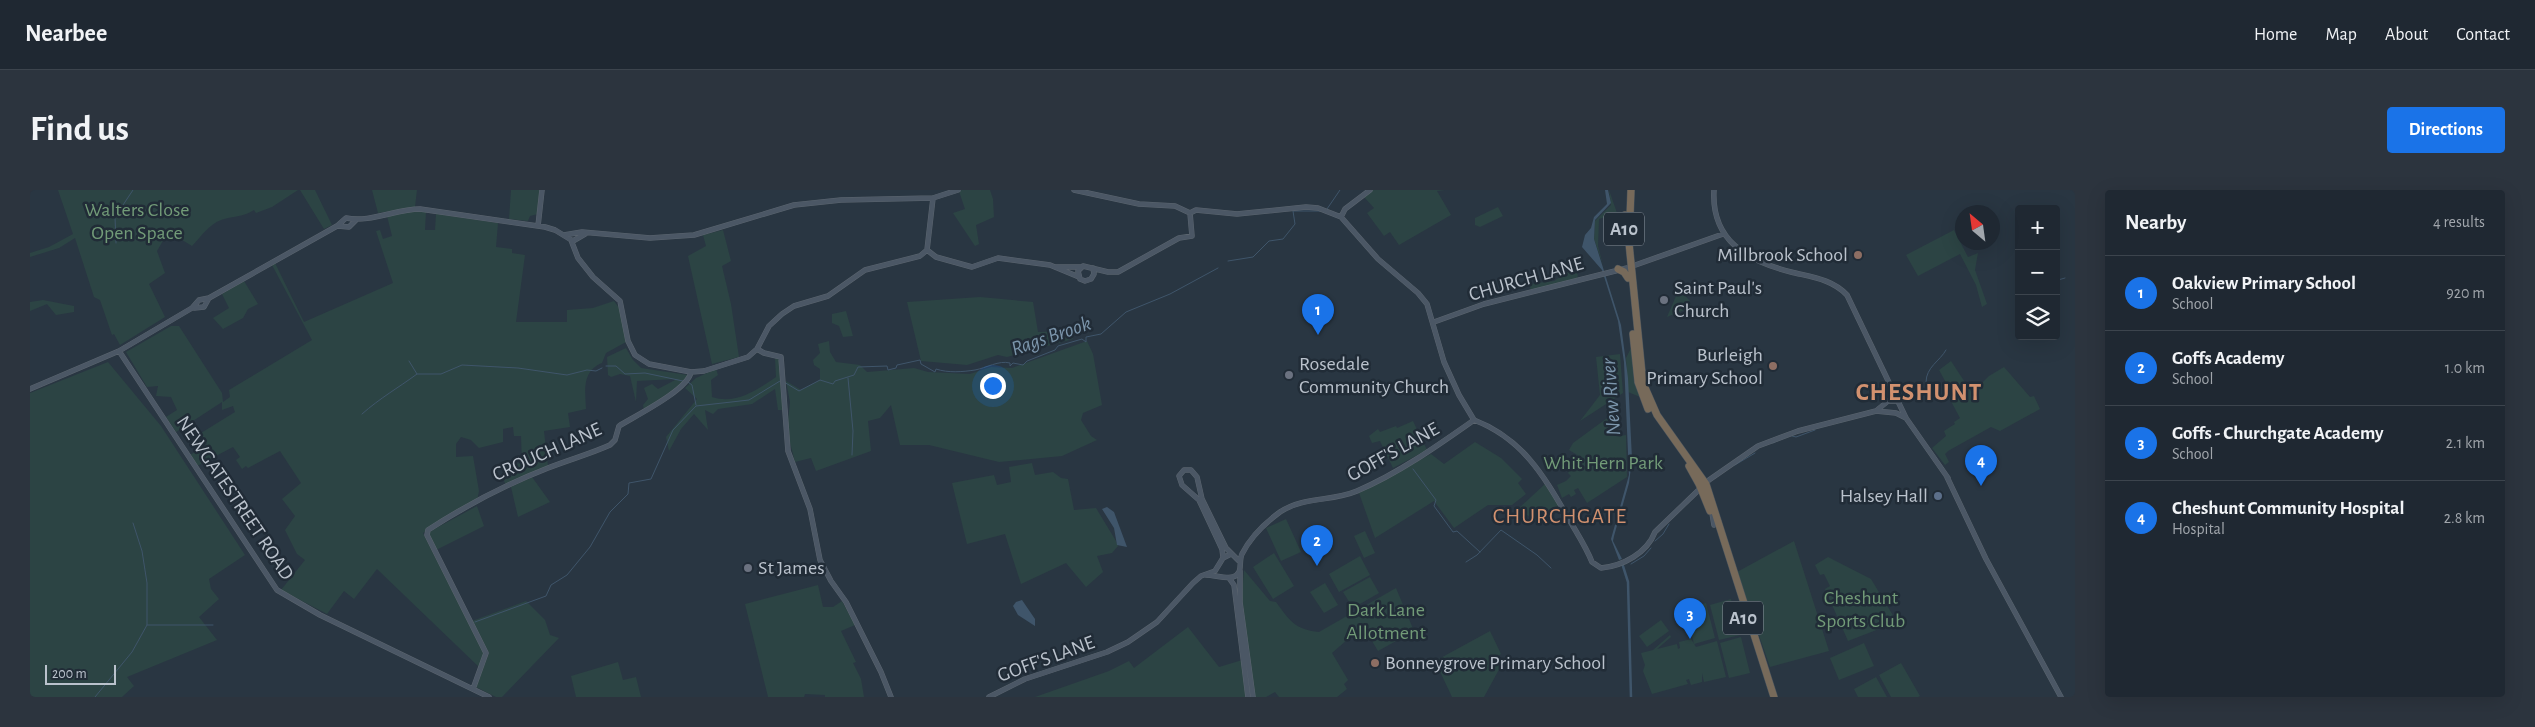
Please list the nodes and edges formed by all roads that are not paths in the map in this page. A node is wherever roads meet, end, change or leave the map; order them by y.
1 (542, 190) edge
2 (958, 190) edge
3 (1074, 190) edge
4 (1370, 190) edge
5 (1627, 190) edge
6 (1632, 190) edge
7 (1714, 190) edge
8 (933, 198) junction
9 (1190, 213) junction
10 (1341, 217) junction
11 (351, 222) junction
12 (343, 224) junction
13 (538, 226) junction
14 (585, 234) junction
15 (1723, 234) junction
16 (571, 236) junction
17 (577, 239) junction
18 (575, 248) junction
19 (927, 250) junction
20 (1630, 256) junction
21 (1639, 263) junction
22 (1056, 266) junction
23 (1081, 267) junction
24 (1629, 267) junction
25 (1093, 268) junction
26 (1618, 269) junction
27 (1099, 270) junction
28 (1094, 274) junction
29 (1079, 277) junction
30 (1628, 278) junction
31 (1434, 322) junction
32 (757, 349) junction
33 (119, 350) junction
34 (691, 372) junction
35 (1891, 387) junction
36 (30, 389) edge
37 (1887, 403) junction
38 (1899, 403) junction
39 (1876, 411) junction
40 (1888, 412) junction
41 (1894, 413) junction
42 (1906, 418) junction
43 (1474, 420) junction
44 (1198, 484) junction
45 (1704, 487) junction
46 (1188, 490) junction
47 (1695, 496) junction
48 (1688, 502) junction
49 (1707, 502) junction
50 (1714, 525) junction
51 (1249, 545) junction
52 (1232, 554) junction
53 (1223, 558) junction
54 (1240, 562) junction
55 (1220, 565) junction
56 (1240, 572) junction
57 (1206, 575) junction
58 (1226, 577) junction
59 (473, 689) junction
60 (489, 697) edge
61 (891, 697) edge
62 (989, 697) edge
63 (1248, 697) edge
64 (1252, 697) edge
65 (1769, 697) edge
66 (1774, 697) edge
67 (2061, 697) edge

1 - 13 street
2 - 8 street
3 - 9 street
4 - 10 street
5 - 24 highway, A10
6 - 20 highway, A10
7 - 15 street
8 - 14 street
8 - 19 street
9 - 10 street
9 - 27 street
10 - 31 street
11 - 12 street
11 - 12 street
11 - 13 street
12 - 33 street
13 - 16 street
14 - 16 street
14 - 17 street
15 - 21 street, CHURCH LANE
15 - 35 street
16 - 17 street
16 - 18 street
17 - 18 street
18 - 34 street
19 - 22 street
19 - 32 street
20 - 21 highway
20 - 24 highway, A10
21 - 24 street, CHURCH LANE
22 - 23 street
22 - 29 street
23 - 25 street
23 - 29 street
24 - 26 street, CHURCH LANE
24 - 30 highway, A10
24 - 45 highway, A10
25 - 27 street
25 - 28 street
26 - 30 highway
26 - 31 street, CHURCH LANE
27 - 28 street
28 - 29 street
30 - 45 highway, A10
31 - 43 street
32 - 34 street
32 - 61 street
33 - 36 street
33 - 59 street, NEWGATESTREET ROAD
34 - 59 street, CROUCH LANE
35 - 37 street
35 - 38 street
37 - 38 street
37 - 39 street
37 - 40 street
38 - 41 street
38 - 42 street
39 - 40 street
39 - 45 street
40 - 41 street
41 - 42 street
42 - 67 street
43 - 48 street
43 - 51 street, GOFF'S LANE
44 - 46 street
44 - 46 street
44 - 52 street
45 - 47 street
45 - 48 street
45 - 49 highway, A10
45 - 50 street
45 - 66 highway, A10
46 - 53 street
47 - 48 street
47 - 49 street
49 - 50 highway, A10
50 - 65 highway, A10
51 - 52 street, GOFF'S LANE
51 - 54 street, GOFF'S LANE
52 - 53 street
52 - 54 street
53 - 55 street
54 - 56 street
55 - 57 street, GOFF'S LANE
55 - 58 street
56 - 58 street
56 - 64 street
57 - 58 street
57 - 62 street, GOFF'S LANE
58 - 63 street
59 - 60 street, NEWGATESTREET ROAD

